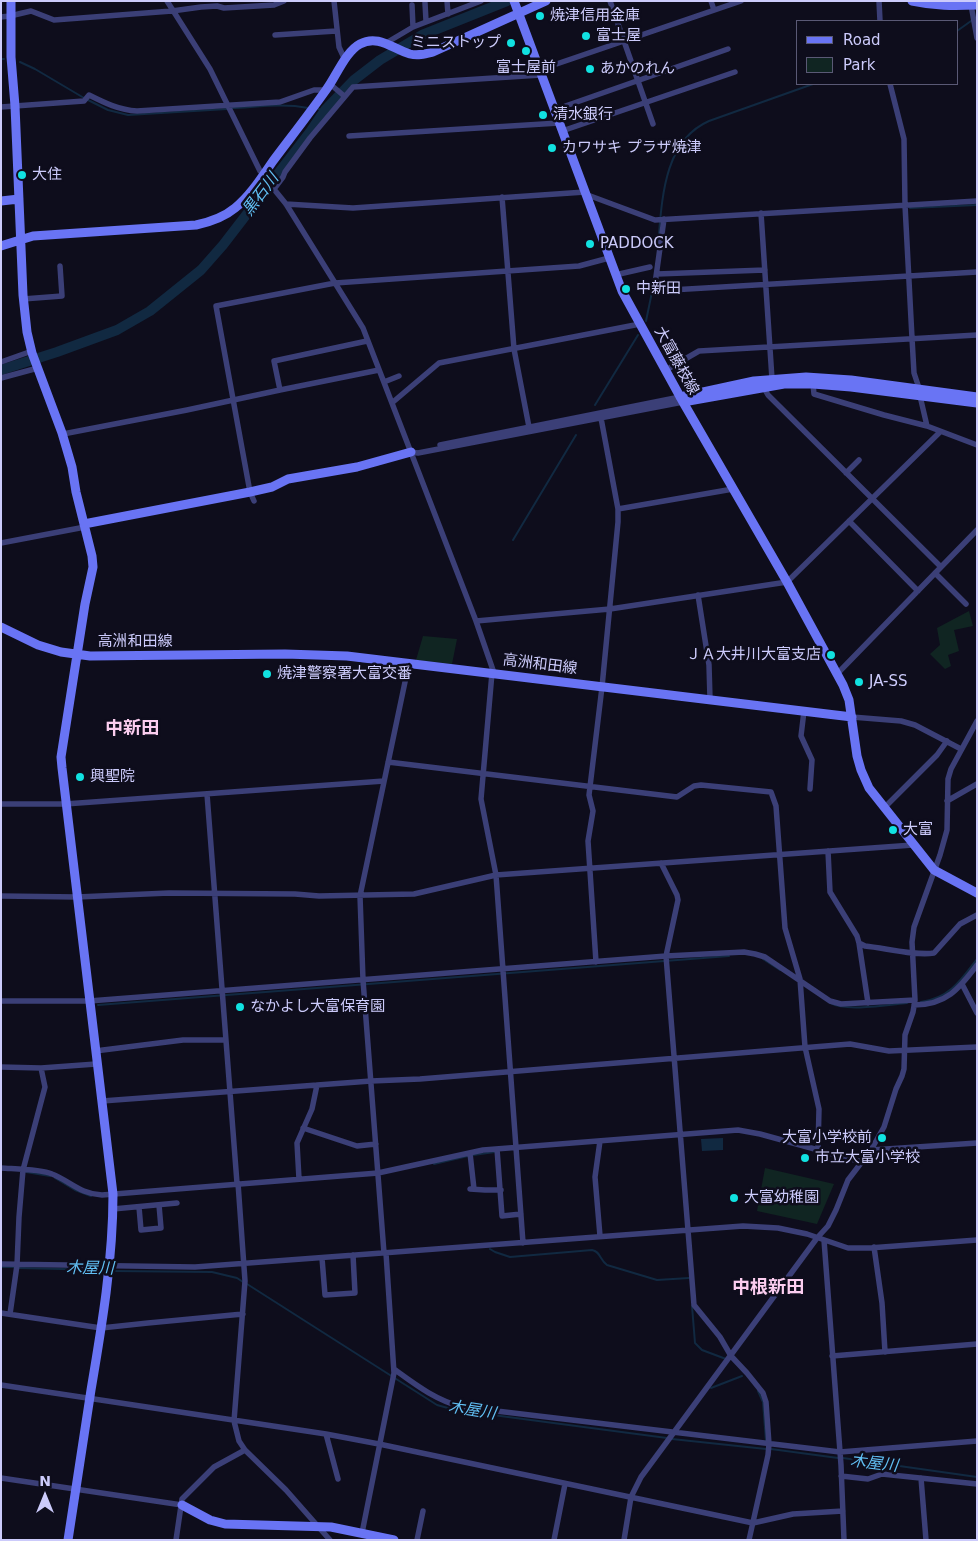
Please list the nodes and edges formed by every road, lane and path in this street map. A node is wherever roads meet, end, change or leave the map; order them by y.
1 (11, 1) edge
2 (167, 1) edge
3 (284, 1) edge
4 (334, 1) edge
5 (447, 1) edge
6 (481, 1) edge
7 (546, 1) edge
8 (610, 1) edge
9 (711, 1) edge
10 (741, 1) edge
11 (879, 1) edge
12 (912, 1) edge
13 (274, 3) edge
14 (425, 3) dead end
15 (974, 5) edge
16 (412, 6) dead end
17 (516, 8) edge
18 (714, 10) junction
19 (172, 11) junction
20 (448, 14) junction
21 (6, 17) edge
22 (880, 20) edge
23 (426, 22) junction
24 (413, 27) junction
25 (336, 31) junction
26 (275, 35) dead end
27 (977, 38) edge
28 (623, 41) junction
29 (386, 43) junction
30 (728, 49) dead end
31 (345, 60) junction
32 (540, 72) junction
33 (736, 72) dead end
34 (638, 81) junction
35 (890, 85) edge
36 (331, 87) junction
37 (343, 95) dead end
38 (645, 102) junction
39 (15, 106) junction
40 (1, 107) edge
41 (229, 108) junction
42 (554, 110) junction
43 (653, 124) dead end
44 (560, 127) junction
45 (349, 136) dead end
46 (263, 177) junction
47 (274, 188) junction
48 (585, 193) junction
49 (502, 197) junction
50 (19, 199) junction
51 (1, 201) edge
52 (977, 201) edge
53 (286, 204) junction
54 (905, 206) junction
55 (761, 213) junction
56 (662, 220) junction
57 (20, 239) junction
58 (1, 246) edge
59 (609, 258) junction
60 (60, 266) dead end
61 (650, 267) dead end
62 (765, 270) junction
63 (508, 271) junction
64 (977, 272) edge
65 (657, 274) junction
66 (615, 275) junction
67 (909, 276) junction
68 (335, 283) junction
69 (766, 284) junction
70 (23, 298) junction
71 (640, 324) junction
72 (977, 335) edge
73 (912, 338) junction
74 (367, 341) junction
75 (769, 348) junction
76 (514, 349) junction
77 (32, 352) junction
78 (1, 362) edge
79 (38, 367) junction
80 (379, 370) junction
81 (666, 370) junction
82 (399, 376) dead end
83 (1, 378) edge
84 (772, 379) junction
85 (384, 382) junction
86 (813, 384) junction
87 (764, 388) junction
88 (280, 390) junction
89 (919, 392) junction
90 (977, 397) edge
91 (681, 399) junction
92 (234, 400) junction
93 (393, 402) junction
94 (977, 404) edge
95 (601, 418) junction
96 (927, 426) junction
97 (529, 427) junction
98 (940, 432) junction
99 (63, 434) junction
100 (977, 445) edge
101 (411, 452) junction
102 (859, 460) dead end
103 (846, 473) junction
104 (733, 489) junction
105 (250, 492) junction
106 (872, 498) junction
107 (254, 501) dead end
108 (618, 509) junction
109 (849, 521) junction
110 (84, 526) junction
111 (977, 530) edge
112 (1, 543) edge
113 (941, 567) junction
114 (935, 574) junction
115 (787, 582) junction
116 (918, 590) junction
117 (698, 595) junction
118 (966, 604) dead end
119 (610, 609) junction
120 (476, 621) junction
121 (1, 627) edge
122 (78, 655) junction
123 (409, 663) junction
124 (493, 673) junction
125 (837, 674) junction
126 (602, 687) junction
127 (710, 699) junction
128 (804, 711) junction
129 (852, 717) junction
130 (977, 721) edge
131 (947, 741) junction
132 (961, 749) junction
133 (388, 762) junction
134 (482, 774) junction
135 (384, 781) junction
136 (977, 784) edge
137 (590, 786) junction
138 (810, 789) dead end
139 (208, 794) junction
140 (947, 802) junction
141 (1, 804) edge
142 (66, 804) junction
143 (884, 808) junction
144 (913, 845) junction
145 (828, 851) junction
146 (779, 854) junction
147 (661, 863) junction
148 (590, 868) junction
149 (934, 870) junction
150 (496, 875) junction
151 (977, 893) edge
152 (215, 894) junction
153 (1, 896) edge
154 (360, 896) junction
155 (77, 897) junction
156 (977, 914) edge
157 (859, 943) junction
158 (913, 952) junction
159 (666, 956) junction
160 (596, 962) junction
161 (977, 965) edge
162 (502, 969) junction
163 (800, 979) junction
164 (363, 980) junction
165 (962, 984) junction
166 (222, 991) junction
167 (1, 1001) edge
168 (89, 1001) junction
169 (914, 1002) junction
170 (868, 1003) junction
171 (977, 1013) edge
172 (226, 1040) junction
173 (977, 1047) edge
174 (805, 1048) junction
175 (904, 1050) junction
176 (95, 1051) junction
177 (674, 1058) junction
178 (96, 1064) junction
179 (1, 1067) edge
180 (41, 1068) junction
181 (511, 1071) junction
182 (371, 1081) junction
183 (317, 1085) junction
184 (230, 1092) junction
185 (102, 1101) junction
186 (303, 1128) junction
187 (680, 1135) junction
188 (600, 1143) junction
189 (977, 1143) edge
190 (376, 1144) junction
191 (516, 1149) junction
192 (818, 1149) junction
193 (871, 1150) junction
194 (498, 1151) junction
195 (470, 1155) junction
196 (862, 1162) junction
197 (1, 1168) edge
198 (24, 1170) junction
199 (378, 1174) junction
200 (300, 1179) junction
201 (238, 1185) junction
202 (500, 1190) junction
203 (113, 1194) junction
204 (176, 1204) dead end
205 (159, 1205) junction
206 (139, 1206) junction
207 (113, 1209) junction
208 (521, 1214) junction
209 (688, 1230) junction
210 (600, 1236) junction
211 (817, 1238) junction
212 (824, 1240) junction
213 (977, 1240) edge
214 (523, 1242) junction
215 (874, 1247) junction
216 (385, 1253) junction
217 (353, 1255) junction
218 (322, 1258) junction
219 (1, 1264) edge
220 (244, 1264) junction
221 (17, 1267) junction
222 (109, 1269) junction
223 (1, 1313) edge
224 (10, 1314) junction
225 (243, 1314) junction
226 (102, 1328) junction
227 (977, 1344) edge
228 (885, 1352) junction
229 (731, 1356) junction
230 (832, 1356) junction
231 (394, 1371) junction
232 (1, 1385) edge
233 (90, 1399) junction
234 (234, 1421) junction
235 (675, 1433) junction
236 (326, 1434) junction
237 (977, 1441) edge
238 (379, 1444) junction
239 (769, 1444) junction
240 (245, 1450) junction
241 (840, 1452) junction
242 (841, 1476) junction
243 (1, 1478) edge
244 (920, 1478) junction
245 (338, 1479) dead end
246 (565, 1484) junction
247 (977, 1484) edge
248 (76, 1490) junction
249 (631, 1497) junction
250 (182, 1505) junction
251 (423, 1511) dead end
252 (842, 1511) junction
253 (753, 1523) junction
254 (318, 1526) junction
255 (362, 1533) junction
256 (68, 1540) edge
257 (176, 1540) edge
258 (330, 1540) edge
259 (394, 1540) edge
260 (417, 1540) edge
261 (554, 1540) edge
262 (624, 1540) edge
263 (749, 1540) edge
264 (844, 1540) edge
265 (926, 1540) edge

1 - 21 street
2 - 19 street
3 - 13 street
4 - 25 street
5 - 20 street
6 - 20 street
7 - 17 street
8 - 28 street
9 - 18 street
10 - 18 street
11 - 22 street
12 - 15 street
13 - 19 street
14 - 23 street
15 - 27 street
16 - 24 street
17 - 29 street
17 - 32 street, 大富藤枝線
18 - 28 street
19 - 21 street
19 - 41 street
20 - 23 street
21 - 39 street
23 - 24 street
24 - 29 street
25 - 26 street
25 - 31 street
28 - 32 street
28 - 34 street
29 - 31 street
30 - 34 street
31 - 36 street
32 - 42 street, 大富藤枝線
32 - 47 street
33 - 38 street
34 - 38 street
34 - 42 street
35 - 54 street
36 - 37 street
36 - 41 street
36 - 46 street
38 - 43 street
38 - 44 street
39 - 40 street
39 - 41 street
39 - 50 street
41 - 46 street
42 - 44 street, 大富藤枝線
44 - 45 street
44 - 48 street, 大富藤枝線
46 - 47 street
46 - 57 street
47 - 53 street
48 - 49 street
48 - 56 street
48 - 59 street, 大富藤枝線
49 - 53 street
49 - 63 street
50 - 51 street
50 - 57 street
52 - 54 street
53 - 68 street
54 - 55 street
54 - 67 street
55 - 56 street
55 - 62 street
56 - 65 street
57 - 58 street
57 - 70 street
59 - 63 street
59 - 66 street, 大富藤枝線
60 - 70 street
61 - 66 street
62 - 65 street
62 - 69 street
63 - 68 street
63 - 76 street
64 - 67 street
65 - 69 street
66 - 71 street, 大富藤枝線
67 - 69 street
67 - 73 street
68 - 74 street
68 - 92 street
69 - 75 street
70 - 77 street
71 - 76 street
71 - 81 street, 大富藤枝線
72 - 73 street
73 - 75 street
73 - 89 street
74 - 80 street
74 - 88 street
75 - 81 street
75 - 84 street
76 - 93 street
76 - 97 street
77 - 78 street
77 - 79 street
79 - 83 street
79 - 99 street
80 - 85 street
80 - 88 street
81 - 91 street, 大富藤枝線
82 - 85 street
84 - 89 street
84 - 91 street
85 - 93 street
86 - 87 street
86 - 89 street
86 - 96 street
87 - 91 street
87 - 103 street
88 - 92 street
89 - 90 street
89 - 94 street
89 - 96 street
91 - 95 street
91 - 97 street
91 - 104 street, 大富藤枝線
92 - 99 street
92 - 105 street
93 - 101 street
95 - 101 street
95 - 108 street
96 - 98 street
97 - 101 street
98 - 100 street
98 - 106 street
99 - 110 street
101 - 105 street
101 - 120 street
102 - 103 street
103 - 106 street
104 - 108 street
104 - 115 street, 大富藤枝線
105 - 107 street
105 - 110 street
106 - 109 street
106 - 113 street
108 - 119 street
109 - 115 street
109 - 116 street
110 - 112 street
110 - 122 street
111 - 113 street
113 - 114 street
114 - 116 street
114 - 118 street
115 - 117 street
115 - 125 street, 大富藤枝線
116 - 125 street
117 - 119 street
117 - 127 street
119 - 120 street
119 - 126 street
120 - 124 street
121 - 122 street, 高洲和田線
122 - 123 street, 高洲和田線
122 - 142 street
123 - 124 street, 高洲和田線
123 - 133 street
124 - 126 street, 高洲和田線
124 - 134 street
125 - 129 street, 大富藤枝線
126 - 127 street, 高洲和田線
126 - 137 street
127 - 128 street, 高洲和田線
128 - 129 street, 高洲和田線
128 - 138 street
129 - 131 street
129 - 143 street
130 - 132 street
131 - 132 street
131 - 143 street
132 - 140 street
133 - 134 street
133 - 135 street
134 - 137 street
134 - 150 street
135 - 139 street
135 - 154 street
136 - 140 street
137 - 146 street
137 - 148 street
139 - 142 street
139 - 152 street
140 - 149 street
141 - 142 street
142 - 155 street
143 - 144 street
144 - 145 street
144 - 149 street
145 - 146 street
145 - 157 street
146 - 147 street
146 - 163 street
147 - 148 street
147 - 159 street
148 - 150 street
148 - 160 street
149 - 151 street
149 - 158 street
150 - 154 street
150 - 162 street
152 - 154 street
152 - 155 street
152 - 166 street
153 - 155 street
154 - 164 street
155 - 168 street
156 - 158 street
157 - 158 street
157 - 170 street
158 - 169 street
159 - 160 street
159 - 163 street
159 - 177 street
160 - 162 street
161 - 165 street
162 - 164 street
162 - 181 street
163 - 170 street
163 - 174 street
164 - 166 street
164 - 182 street
165 - 169 street
165 - 171 street
166 - 168 street
166 - 172 street
167 - 168 street
168 - 176 street
169 - 170 street
169 - 175 street
172 - 176 street
172 - 184 street
173 - 175 street
174 - 175 street
174 - 177 street
174 - 192 street
175 - 193 street
176 - 178 street
177 - 181 street
177 - 187 street
178 - 180 street
178 - 185 street
179 - 180 street
180 - 198 street
181 - 182 street
181 - 191 street
182 - 183 street
182 - 190 street
183 - 184 street
183 - 186 street
184 - 185 street
184 - 201 street
185 - 203 street
186 - 190 street
186 - 200 street
187 - 188 street
187 - 192 street
187 - 209 street
188 - 191 street
188 - 210 street
189 - 193 street
190 - 199 street
191 - 194 street
191 - 208 street
192 - 196 street
193 - 196 street
194 - 195 street
194 - 202 street
195 - 199 street
195 - 202 street
196 - 211 street
197 - 198 street
198 - 203 street
198 - 221 street
199 - 200 street
199 - 216 street
200 - 201 street
201 - 203 street
201 - 220 street
202 - 208 street
203 - 207 street
204 - 205 street
205 - 206 street
205 - 206 street
206 - 207 street
207 - 222 street
208 - 214 street
209 - 210 street
209 - 211 street
209 - 229 street
210 - 214 street
211 - 212 street
211 - 229 street
212 - 215 street
212 - 230 street
213 - 215 street
214 - 216 street
215 - 228 street
216 - 217 street
216 - 231 street
217 - 218 street
217 - 218 street
218 - 220 street
219 - 221 street
220 - 222 street
220 - 225 street
221 - 222 street
221 - 224 street
222 - 226 street
223 - 224 street
224 - 226 street
225 - 226 street
225 - 234 street
226 - 233 street
227 - 228 street
228 - 230 street
229 - 235 street
229 - 239 street
230 - 241 street
231 - 235 street
231 - 238 street
232 - 233 street
233 - 234 street
233 - 248 street
234 - 236 street
234 - 240 street
235 - 239 street
235 - 249 street
236 - 238 street
236 - 245 street
237 - 241 street
238 - 246 street
238 - 255 street
239 - 241 street
239 - 253 street
240 - 250 street
240 - 254 street
241 - 242 street
242 - 244 street
242 - 252 street
243 - 248 street
244 - 247 street
244 - 265 street
246 - 249 street
246 - 261 street
248 - 250 street
248 - 256 street
249 - 253 street
249 - 262 street
250 - 254 street
250 - 257 street
251 - 260 street
252 - 253 street
252 - 264 street
253 - 263 street
254 - 255 street
254 - 258 street
255 - 259 street

